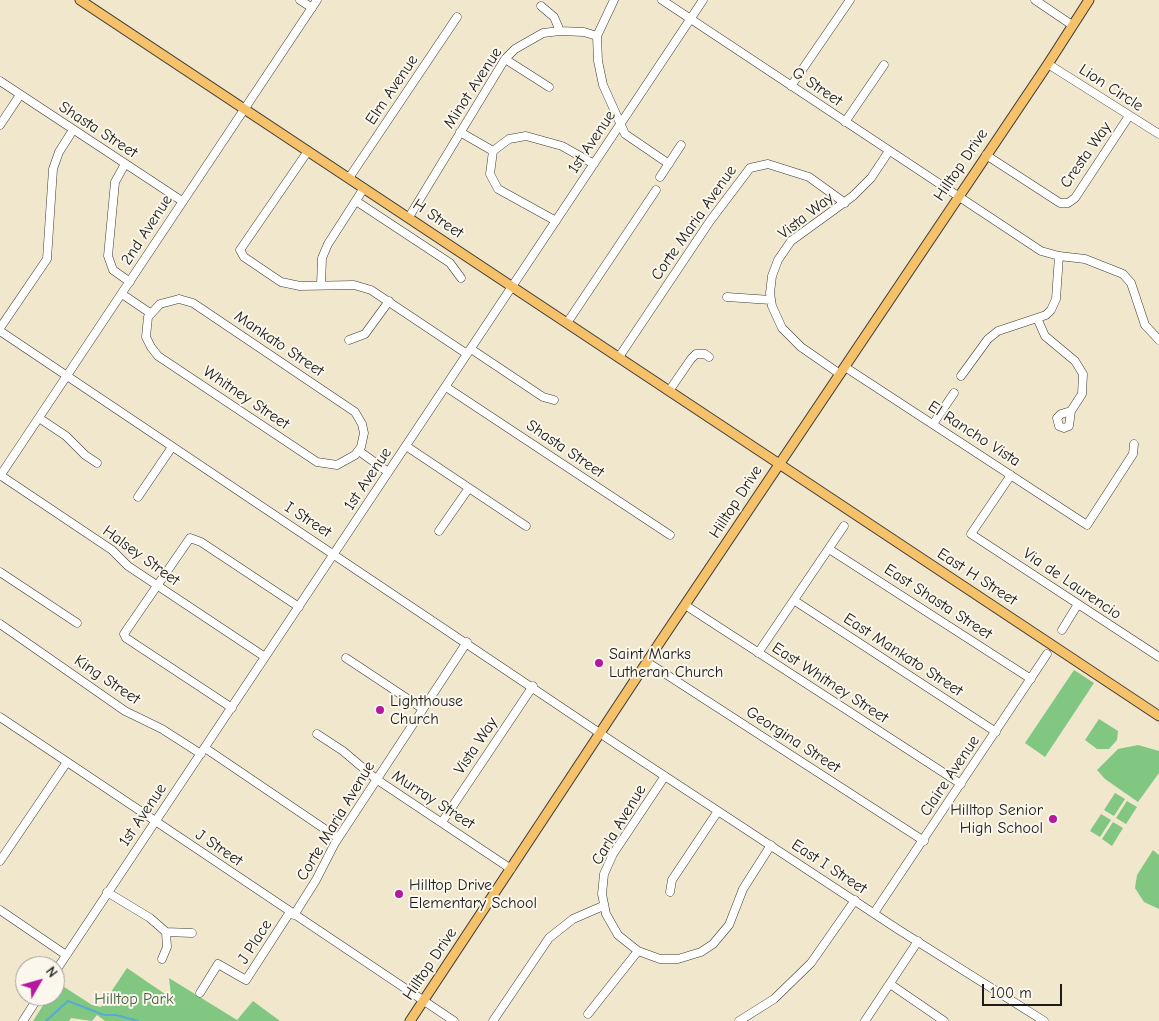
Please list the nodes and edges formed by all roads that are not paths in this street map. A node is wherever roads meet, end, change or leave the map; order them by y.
1 (80, 0) edge
2 (300, 0) edge
3 (317, 0) edge
4 (614, 0) edge
5 (662, 0) edge
6 (703, 0) edge
7 (850, 0) edge
8 (1035, 0) edge
9 (1089, 0) edge
10 (541, 6) dead end
11 (312, 8) junction
12 (457, 17) dead end
13 (690, 19) junction
14 (1072, 25) junction
15 (560, 30) junction
16 (597, 36) junction
17 (505, 59) junction
18 (1048, 64) junction
19 (884, 65) dead end
20 (0, 82) edge
21 (791, 86) junction
22 (549, 87) dead end
23 (20, 95) junction
24 (244, 108) junction
25 (1129, 116) junction
26 (845, 122) junction
27 (620, 124) junction
28 (0, 125) edge
29 (73, 130) junction
30 (460, 132) junction
31 (1159, 134) edge
32 (682, 145) dead end
33 (308, 151) junction
34 (493, 151) junction
35 (889, 151) junction
36 (986, 155) junction
37 (125, 164) junction
38 (594, 164) junction
39 (669, 164) junction
40 (660, 177) dead end
41 (349, 178) junction
42 (364, 188) junction
43 (656, 190) dead end
44 (958, 197) junction
45 (182, 201) junction
46 (356, 201) junction
47 (845, 203) junction
48 (409, 217) junction
49 (556, 221) junction
50 (1059, 256) junction
51 (461, 278) dead end
52 (130, 282) junction
53 (321, 285) junction
54 (513, 286) junction
55 (122, 294) junction
56 (727, 298) dead end
57 (770, 300) junction
58 (389, 301) junction
59 (150, 313) junction
60 (1037, 318) junction
61 (567, 322) junction
62 (0, 329) edge
63 (349, 340) dead end
64 (1159, 340) edge
65 (469, 352) junction
66 (709, 357) dead end
67 (619, 358) junction
68 (842, 370) junction
69 (67, 375) junction
70 (961, 376) dead end
71 (446, 387) junction
72 (669, 392) junction
73 (954, 393) dead end
74 (554, 400) dead end
75 (1071, 411) dead end
76 (39, 418) junction
77 (933, 424) junction
78 (1134, 444) dead end
79 (406, 446) junction
80 (172, 447) junction
81 (359, 451) junction
82 (97, 463) dead end
83 (779, 464) junction
84 (388, 472) junction
85 (1010, 475) junction
86 (0, 476) edge
87 (469, 488) junction
88 (138, 497) dead end
89 (526, 526) dead end
90 (844, 526) dead end
91 (439, 531) dead end
92 (670, 535) dead end
93 (829, 549) junction
94 (335, 554) junction
95 (0, 572) edge
96 (157, 585) junction
97 (795, 601) junction
98 (685, 604) junction
99 (1078, 604) junction
100 (299, 607) junction
101 (77, 623) dead end
102 (0, 624) edge
103 (1062, 630) dead end
104 (467, 642) junction
105 (758, 653) junction
106 (1047, 654) dead end
107 (1159, 657) edge
108 (265, 658) junction
109 (346, 658) dead end
110 (647, 662) junction
111 (1031, 678) junction
112 (533, 686) junction
113 (232, 708) junction
114 (423, 709) junction
115 (1159, 716) edge
116 (0, 717) edge
117 (996, 732) junction
118 (600, 733) junction
119 (317, 734) dead end
120 (203, 751) junction
121 (66, 762) junction
122 (665, 776) junction
123 (376, 779) junction
124 (961, 784) junction
125 (718, 811) junction
126 (155, 821) junction
127 (442, 822) junction
128 (338, 838) junction
129 (924, 841) junction
130 (771, 845) junction
131 (0, 861) edge
132 (511, 869) junction
133 (108, 892) junction
134 (670, 892) dead end
135 (855, 900) junction
136 (603, 906) junction
137 (0, 910) edge
138 (874, 913) junction
139 (292, 914) junction
140 (166, 932) junction
141 (192, 933) dead end
142 (918, 941) junction
143 (638, 951) junction
144 (66, 956) joint
145 (162, 959) dead end
146 (890, 984) junction
147 (200, 993) dead end
148 (424, 1001) junction
149 (33, 1006) edge
150 (588, 1014) dead end
151 (23, 1021) edge
152 (410, 1021) edge
153 (454, 1021) edge
154 (493, 1021) edge
155 (739, 1021) edge
156 (865, 1021) edge
157 (944, 1021) edge
158 (1044, 1021) edge

1 - 24 main road, H Street
2 - 11 street
3 - 11 street, 2nd Avenue
4 - 16 street
5 - 13 street, G Street
6 - 13 street, 1st Avenue
7 - 21 street
8 - 14 street
9 - 14 main road, Hilltop Drive
10 - 15 street
11 - 24 street, 2nd Avenue
12 - 41 street, Elm Avenue
13 - 21 street, G Street
13 - 27 street, 1st Avenue
14 - 18 main road, Hilltop Drive
15 - 16 street, Minot Avenue
15 - 17 street, Minot Avenue
16 - 27 street
17 - 22 street
17 - 30 street, Minot Avenue
18 - 25 street, Lion Circle
18 - 36 main road, Hilltop Drive
19 - 26 street
20 - 23 street, Shasta Street
21 - 26 street, G Street
23 - 28 street
23 - 29 street, Shasta Street
24 - 33 main road, H Street
24 - 45 street, 2nd Avenue
25 - 31 street, Lion Circle
25 - 36 street, Cresta Way
26 - 35 street, G Street
27 - 38 street, 1st Avenue
27 - 39 street
29 - 37 street, Shasta Street
29 - 62 street
30 - 34 street
30 - 48 street, Minot Avenue
32 - 39 street
33 - 41 main road, H Street
33 - 53 street
34 - 38 street
34 - 49 street
35 - 44 street, G Street
35 - 47 street, Vista Way
36 - 44 main road, Hilltop Drive
37 - 45 street, Shasta Street
37 - 52 street
38 - 49 street, 1st Avenue
39 - 40 street
41 - 42 main road, H Street
42 - 46 street
42 - 48 main road, H Street
43 - 61 street
44 - 50 street, G Street
44 - 68 main road, Hilltop Drive
45 - 52 street, 2nd Avenue
46 - 51 street
46 - 53 street
47 - 57 street, Vista Way
47 - 67 street, Corte Maria Avenue
48 - 54 main road, H Street
49 - 54 street, 1st Avenue
50 - 60 street
50 - 64 street, G Street
52 - 55 street, 2nd Avenue
53 - 58 street
54 - 61 main road, H Street
54 - 65 street, 1st Avenue
55 - 59 street
55 - 69 street, 2nd Avenue
56 - 57 street
57 - 68 street, Vista Way
58 - 63 street
58 - 65 street
59 - 81 street, Whitney Street
59 - 81 street, Mankato Street
60 - 70 street
60 - 75 street
61 - 67 main road, H Street
62 - 69 street, I Street
65 - 71 street, 1st Avenue
65 - 74 street
66 - 72 street
67 - 72 main road, H Street
68 - 77 street, El Rancho Vista
68 - 83 main road, Hilltop Drive
69 - 76 street, 2nd Avenue
69 - 80 street, I Street
71 - 79 street, 1st Avenue
71 - 92 street, Shasta Street
72 - 83 main road, H Street
73 - 77 street
76 - 82 street
76 - 86 street, 2nd Avenue
77 - 85 street, El Rancho Vista
78 - 85 street, El Rancho Vista
79 - 84 street, 1st Avenue
79 - 87 street
80 - 88 street
80 - 94 street, I Street
81 - 84 street
83 - 98 main road, Hilltop Drive
83 - 115 main road, East H Street
84 - 94 street, 1st Avenue
85 - 99 street, Via de Laurencio
86 - 96 street, Halsey Street
87 - 89 street
87 - 91 street
90 - 93 street
93 - 97 street
93 - 111 street, East Shasta Street
94 - 100 street, 1st Avenue
94 - 104 street, I Street
95 - 101 street
96 - 100 street
96 - 108 street, Halsey Street
96 - 113 street
97 - 105 street
97 - 117 street, East Mankato Street
98 - 105 street, East Whitney Street
98 - 110 main road, Hilltop Drive
99 - 103 street
99 - 107 street, Via de Laurencio
100 - 108 street, 1st Avenue
102 - 120 street, King Street
104 - 112 street, I Street
104 - 114 street, Corte Maria Avenue
105 - 124 street, East Whitney Street
106 - 111 street, Claire Avenue
108 - 113 street, 1st Avenue
109 - 114 street
110 - 118 main road, Hilltop Drive
110 - 129 street, Georgina Street
111 - 117 street, Claire Avenue
112 - 118 street, I Street
112 - 127 street, Vista Way
113 - 120 street, 1st Avenue
114 - 123 street, Corte Maria Avenue
116 - 121 street, J Street
117 - 124 street, Claire Avenue
118 - 122 street, East I Street
118 - 132 main road, Hilltop Drive
119 - 123 street, Murray Street
120 - 126 street, 1st Avenue
120 - 128 street, King Street
121 - 126 street, J Street
121 - 131 street
122 - 125 street, East I Street
122 - 136 street, Carla Avenue
123 - 127 street, Murray Street
123 - 128 street, Corte Maria Avenue
124 - 129 street, Claire Avenue
125 - 130 street, East I Street
125 - 134 street
126 - 133 street, 1st Avenue
126 - 139 street, J Street
127 - 132 street, Murray Street
128 - 139 street, Corte Maria Avenue
129 - 138 street, Claire Avenue
130 - 135 street, East I Street
130 - 143 street
132 - 148 main road, Hilltop Drive
133 - 140 street
133 - 144 street, 1st Avenue
135 - 138 street, East I Street
135 - 155 street
136 - 143 street
136 - 154 street
137 - 144 street
138 - 142 street, East I Street
139 - 147 street, J Place
139 - 148 street, J Street
140 - 141 street
140 - 145 street
142 - 146 street
142 - 158 street, East I Street
143 - 150 street
146 - 156 street
146 - 157 street
148 - 152 main road, Hilltop Drive
148 - 153 street, J Street
149 - 151 street

